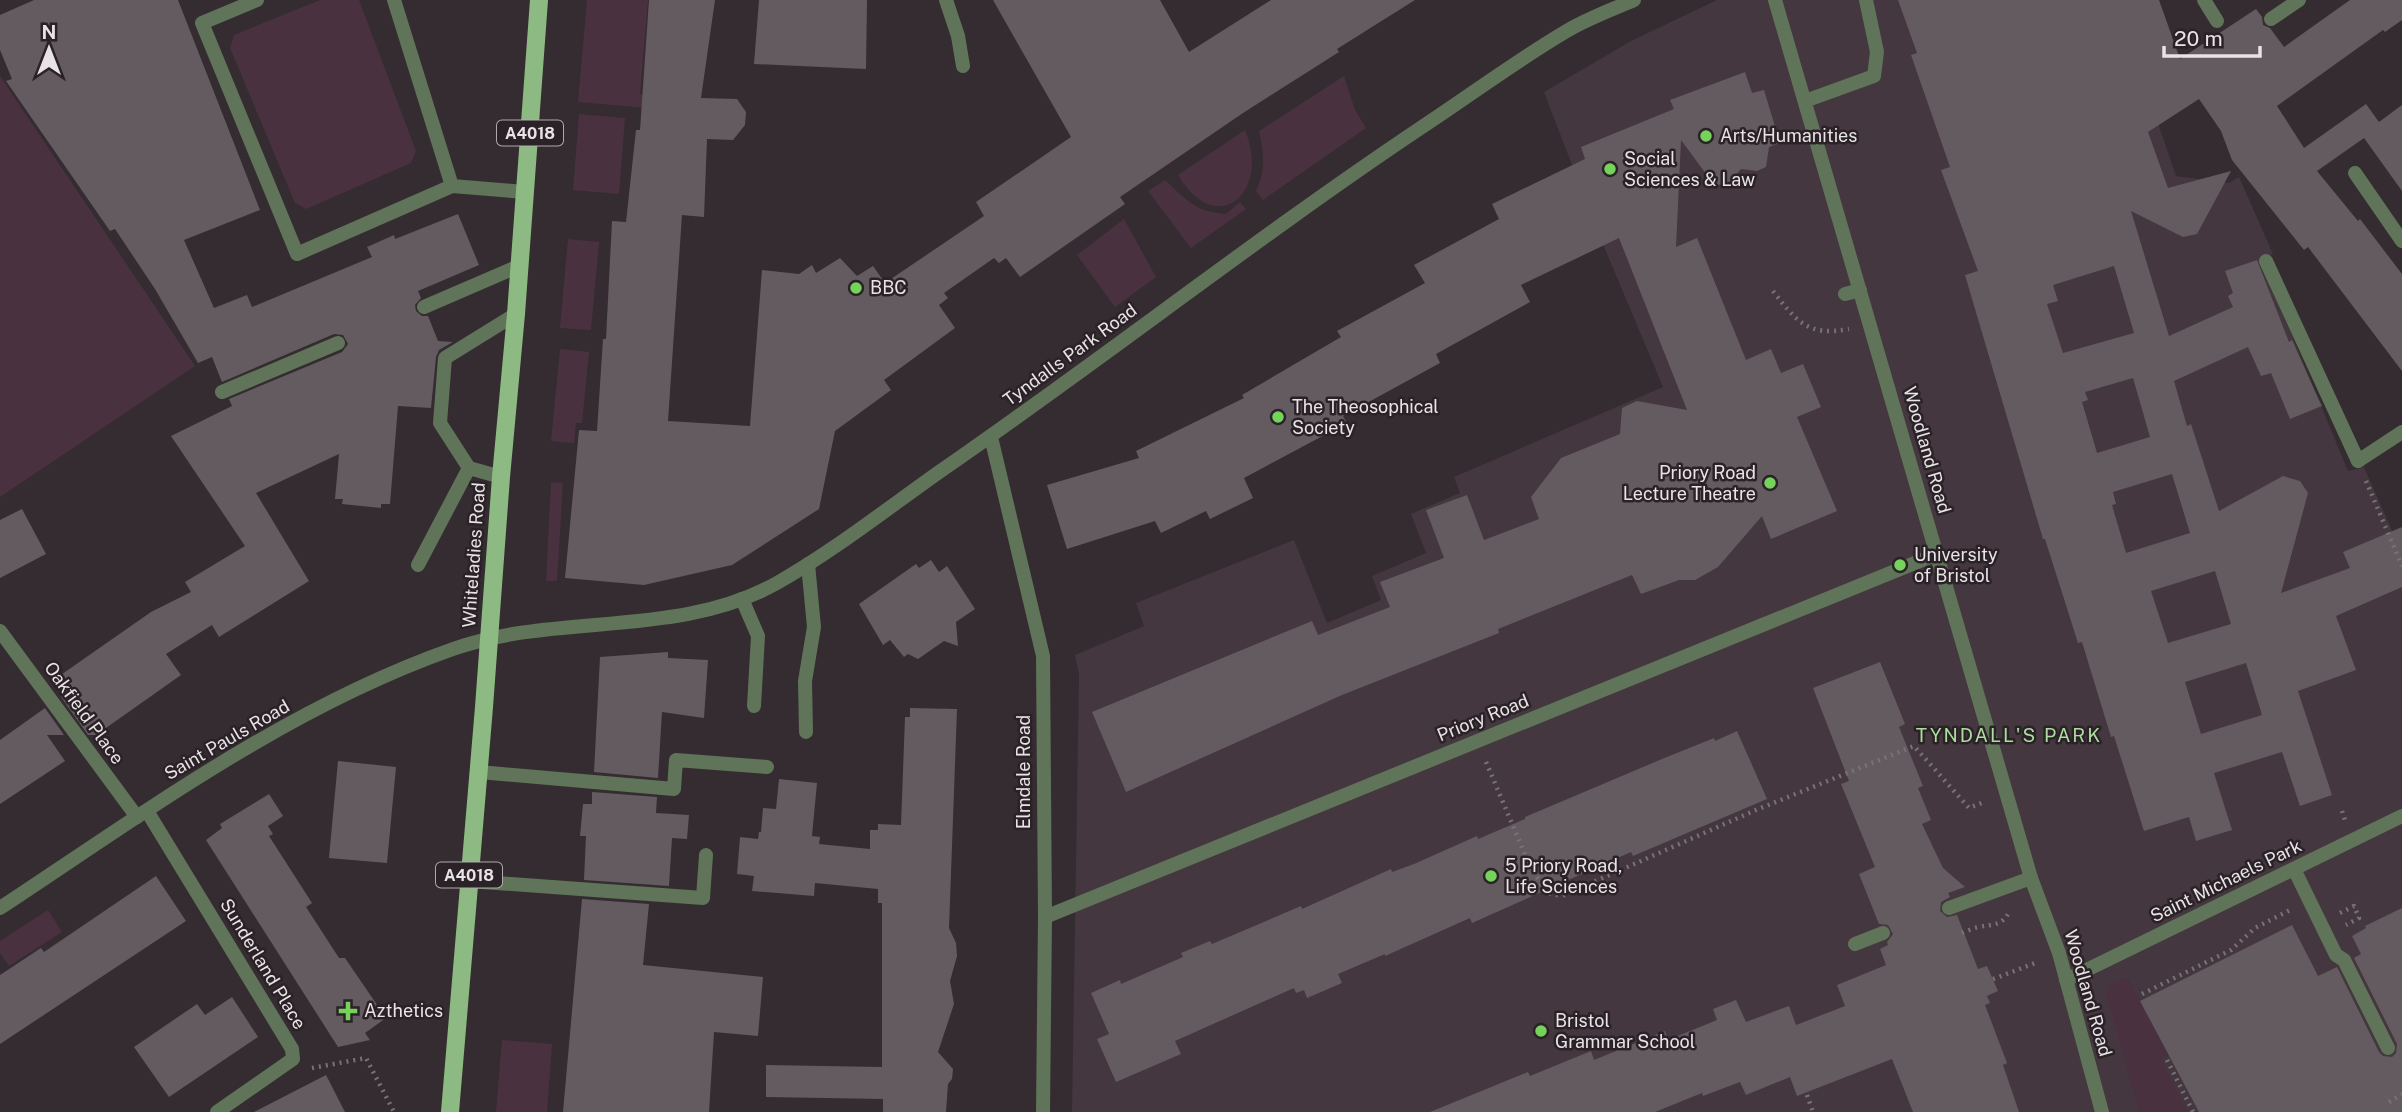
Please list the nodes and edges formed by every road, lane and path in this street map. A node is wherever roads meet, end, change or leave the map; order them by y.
1 (257, 0) edge
2 (394, 0) edge
3 (539, 0) edge
4 (946, 0) edge
5 (1634, 0) edge
6 (1775, 0) edge
7 (1866, 0) edge
8 (2204, 0) edge
9 (2299, 0) edge
10 (2271, 19) dead end
11 (2217, 20) dead end
12 (963, 66) dead end
13 (1805, 101) junction
14 (2355, 173) dead end
15 (452, 186) junction
16 (526, 192) junction
17 (2402, 241) edge
18 (2266, 261) dead end
19 (519, 267) junction
20 (1860, 290) junction
21 (1773, 291) dead end
22 (1845, 294) dead end
23 (424, 307) dead end
24 (516, 314) junction
25 (1870, 325) junction
26 (338, 343) dead end
27 (222, 392) dead end
28 (2402, 432) edge
29 (991, 437) junction
30 (2358, 461) junction
31 (468, 468) junction
32 (500, 477) junction
33 (1937, 554) junction
34 (808, 564) junction
35 (418, 565) dead end
36 (2402, 566) edge
37 (742, 599) junction
38 (0, 631) edge
39 (490, 639) junction
40 (754, 706) dead end
41 (806, 732) dead end
42 (1477, 741) junction
43 (767, 767) dead end
44 (479, 772) junction
45 (2007, 795) junction
46 (142, 814) junction
47 (2402, 816) edge
48 (706, 855) dead end
49 (2294, 869) junction
50 (2031, 878) junction
51 (468, 881) junction
52 (2310, 901) junction
53 (0, 908) edge
54 (1949, 908) dead end
55 (1045, 917) junction
56 (1883, 933) dead end
57 (1855, 944) dead end
58 (2059, 953) junction
59 (1993, 979) dead end
60 (2066, 980) junction
61 (2142, 994) dead end
62 (2388, 1048) dead end
63 (293, 1059) junction
64 (2167, 1060) dead end
65 (2402, 1094) edge
66 (1807, 1095) dead end
67 (2389, 1102) dead end
68 (217, 1112) edge
69 (394, 1112) edge
70 (450, 1112) edge
71 (1043, 1112) edge
72 (1813, 1112) edge
73 (2102, 1112) edge
74 (2193, 1112) edge

1 - 15 street
2 - 15 street
3 - 16 main road, Whiteladies Road / A4018
4 - 12 street
5 - 29 street, Tyndalls Park Road
6 - 13 street, Woodland Road
7 - 13 street
8 - 11 street
9 - 10 street
13 - 20 street, Woodland Road
14 - 17 street
15 - 16 street
16 - 19 main road, Whiteladies Road / A4018
18 - 30 street
19 - 23 street
19 - 24 main road, Whiteladies Road / A4018
20 - 22 street
20 - 25 street, Woodland Road
21 - 25 path
24 - 31 street
24 - 32 main road, Whiteladies Road / A4018
25 - 33 street, Woodland Road
26 - 27 street
28 - 30 street
29 - 34 street, Tyndalls Park Road
29 - 55 street, Elmdale Road
30 - 36 path
31 - 32 street
31 - 35 street
32 - 39 main road, Whiteladies Road / A4018
33 - 42 street, Priory Road
33 - 45 street, Woodland Road
34 - 37 street, Tyndalls Park Road
34 - 41 street
37 - 39 street, Tyndalls Park Road
37 - 40 street
38 - 46 street, Oakfield Place
39 - 44 main road, Whiteladies Road / A4018
39 - 46 street, Saint Pauls Road
42 - 45 path
42 - 55 street, Priory Road
43 - 44 street
44 - 51 main road, Whiteladies Road / A4018
45 - 50 street, Woodland Road
46 - 53 street, Saint Pauls Road
46 - 63 street, Sunderland Place
47 - 49 street, Saint Michaels Park
48 - 51 street
49 - 52 street
49 - 60 street, Saint Michaels Park
50 - 54 street
50 - 58 street, Woodland Road
51 - 70 main road, Whiteladies Road / A4018
52 - 61 path
52 - 62 street
55 - 71 street, Elmdale Road
56 - 57 street
58 - 59 path
58 - 60 street, Woodland Road
60 - 73 street, Woodland Road
63 - 68 street, Sunderland Place
63 - 69 path
64 - 74 path
65 - 67 path
66 - 72 path

